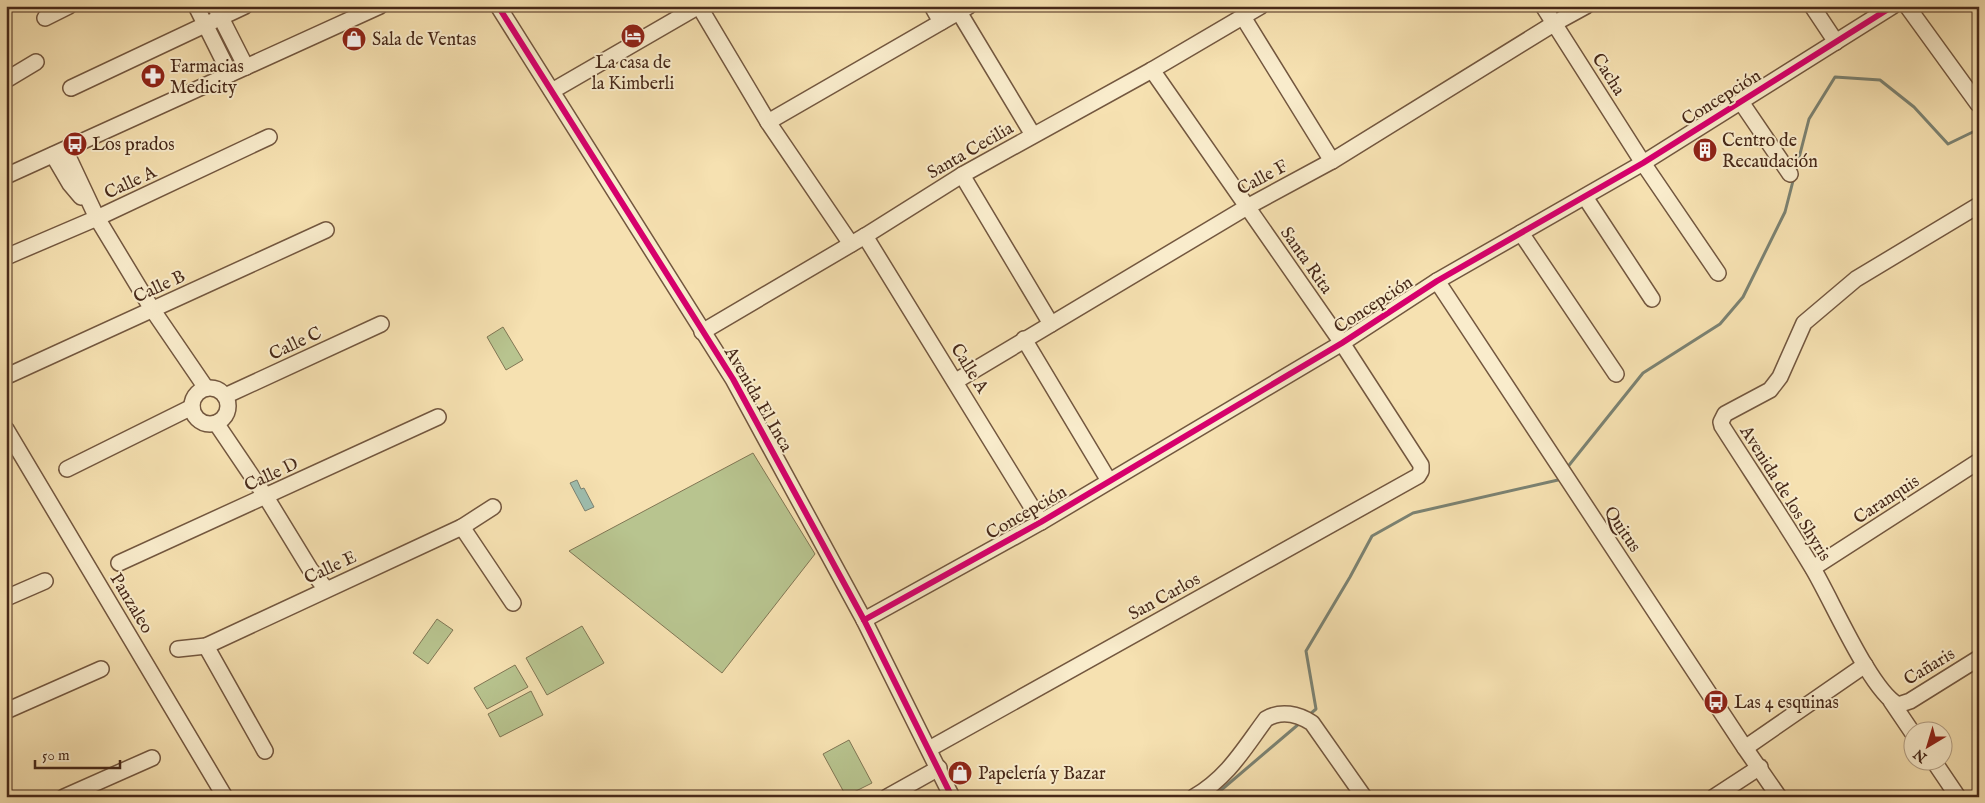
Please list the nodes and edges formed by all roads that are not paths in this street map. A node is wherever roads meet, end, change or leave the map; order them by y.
1 (69, 6) edge
2 (196, 6) edge
3 (245, 6) edge
4 (380, 6) edge
5 (498, 6) edge
6 (699, 6) edge
7 (932, 6) edge
8 (1261, 6) edge
9 (1543, 6) edge
10 (1586, 6) edge
11 (1812, 6) edge
12 (1893, 6) edge
13 (1907, 6) edge
14 (964, 9) edge
15 (218, 12) edge
16 (1243, 17) junction
17 (45, 18) dead end
18 (941, 22) junction
19 (1555, 23) junction
20 (205, 25) junction
21 (1836, 42) junction
22 (36, 62) dead end
23 (246, 67) junction
24 (1152, 70) junction
25 (230, 74) junction
26 (6, 80) edge
27 (71, 88) dead end
28 (552, 91) junction
29 (1741, 102) junction
30 (1978, 104) dead end
31 (768, 122) junction
32 (1032, 135) junction
33 (269, 137) dead end
34 (59, 152) junction
35 (1332, 161) junction
36 (1643, 163) junction
37 (1790, 174) dead end
38 (962, 175) junction
39 (6, 176) edge
40 (1585, 197) junction
41 (1247, 207) junction
42 (1977, 210) edge
43 (97, 218) junction
44 (326, 230) dead end
45 (1522, 233) junction
46 (865, 236) junction
47 (852, 244) junction
48 (6, 257) edge
49 (1718, 273) dead end
50 (1437, 281) junction
51 (1652, 299) dead end
52 (152, 310) junction
53 (381, 324) dead end
54 (1051, 324) junction
55 (702, 332) junction
56 (1024, 340) junction
57 (1342, 342) junction
58 (1616, 374) dead end
59 (7, 376) edge
60 (956, 381) junction
61 (206, 388) junction
62 (225, 396) junction
63 (192, 407) junction
64 (438, 417) dead end
65 (216, 423) junction
66 (6, 429) edge
67 (1979, 461) edge
68 (67, 469) dead end
69 (1418, 476) joint
70 (1110, 481) junction
71 (266, 497) junction
72 (493, 507) dead end
73 (1041, 522) junction
74 (462, 528) junction
75 (120, 563) dead end
76 (1813, 568) junction
77 (45, 581) dead end
78 (326, 589) junction
79 (6, 598) edge
80 (513, 603) dead end
81 (864, 620) junction
82 (206, 646) junction
83 (178, 650) dead end
84 (1979, 658) edge
85 (1865, 665) junction
86 (100, 669) dead end
87 (1895, 703) junction
88 (6, 710) edge
89 (1905, 720) edge
90 (929, 748) junction
91 (1745, 748) junction
92 (265, 751) dead end
93 (152, 758) dead end
94 (1760, 767) junction
95 (939, 768) junction
96 (1940, 770) edge
97 (64, 797) edge
98 (225, 797) edge
99 (887, 797) edge
100 (952, 797) edge
101 (1194, 797) edge
102 (1364, 797) edge
103 (1714, 797) edge
104 (1780, 797) edge
105 (1958, 797) edge

1 - 17 street
2 - 20 street
3 - 15 street
4 - 23 street
5 - 28 street, Avenida El Inca
6 - 28 street
6 - 31 street
7 - 18 street
8 - 16 street, Santa Cecilia
9 - 19 street, Cacha
10 - 19 street, Calle F
11 - 21 street
12 - 21 street, Concepción
13 - 30 street
14 - 18 street
14 - 32 street
15 - 20 street
15 - 23 street
16 - 24 street, Santa Cecilia
16 - 35 street
18 - 31 street
19 - 35 street, Calle F
19 - 36 street, Cacha
20 - 25 street
20 - 27 street
21 - 29 street, Concepción
22 - 26 street
23 - 25 street
24 - 32 street, Santa Cecilia
24 - 41 street, Santa Rita
25 - 34 street
28 - 55 street, Avenida El Inca
29 - 36 street, Concepción
29 - 37 street
31 - 47 street
32 - 38 street, Santa Cecilia
33 - 43 street, Calle A
34 - 39 street
34 - 43 street
35 - 41 street, Calle F
36 - 40 street, Concepción
36 - 49 street, Cacha
38 - 46 street, Santa Cecilia
38 - 54 street
40 - 45 street, Concepción
40 - 51 street
41 - 54 street, Calle F
41 - 57 street, Santa Rita
42 - 76 street, Avenida de los Shyris
43 - 48 street, Calle A
43 - 52 street
44 - 52 street, Calle B
45 - 50 street, Concepción
45 - 58 street
46 - 47 street, Santa Cecilia
46 - 60 street, Calle A
47 - 55 street, Santa Cecilia
50 - 57 street, Concepción
50 - 91 street, Quitus
52 - 59 street, Calle B
52 - 61 street
53 - 62 street, Calle C
54 - 56 street, Calle F
55 - 81 street, Avenida El Inca
56 - 60 street, Calle F
56 - 70 street
57 - 69 street, Santa Rita
57 - 70 street, Concepción
60 - 73 street, Calle A
61 - 62 street
61 - 63 street
62 - 65 street
63 - 65 street
63 - 68 street
64 - 71 street, Calle D
65 - 71 street
66 - 98 street, Panzaleo
67 - 76 street, Caranquis
69 - 90 street, San Carlos
70 - 73 street, Concepción
71 - 75 street, Calle D
71 - 78 street
72 - 74 street, Calle E
73 - 81 street, Concepción
74 - 78 street, Calle E
74 - 80 street
76 - 85 street, Avenida de los Shyris
77 - 79 street
78 - 82 street, Calle E
81 - 90 street, Avenida El Inca
82 - 83 street, Calle E
82 - 92 street
84 - 87 street, Cañaris
85 - 87 street, Avenida de los Shyris
85 - 91 street
86 - 88 street
87 - 89 street, Avenida de los Shyris
90 - 95 street, Avenida El Inca
91 - 94 street, Quitus
93 - 97 street
94 - 103 street
94 - 104 street, Quitus
95 - 99 street
95 - 100 street, Avenida El Inca
96 - 105 street
101 - 102 street

